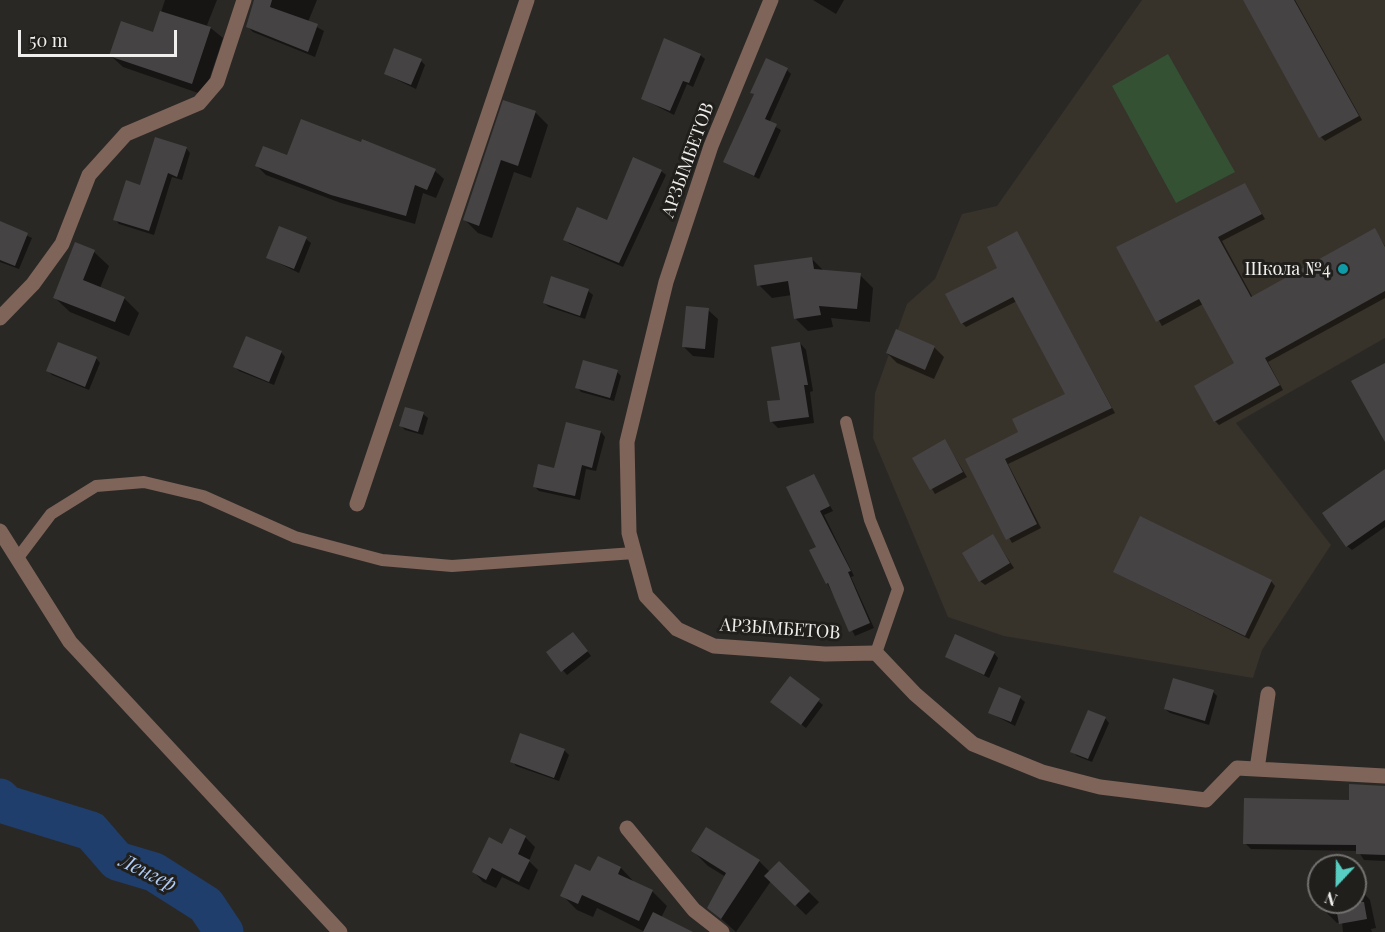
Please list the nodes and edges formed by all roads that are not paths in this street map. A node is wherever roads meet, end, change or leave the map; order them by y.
1 (244, 0) edge
2 (527, 0) edge
3 (771, 0) edge
4 (0, 318) edge
5 (846, 422) dead end
6 (357, 504) dead end
7 (0, 531) edge
8 (634, 553) junction
9 (17, 559) junction
10 (876, 653) junction
11 (1268, 694) dead end
12 (1257, 769) junction
13 (1385, 776) edge
14 (627, 828) dead end
15 (340, 932) edge
16 (723, 932) edge

1 - 4 street
2 - 6 street
3 - 8 street, АРЗЫМБЕТОВ
5 - 10 lane
7 - 9 street
8 - 9 lane
8 - 10 street, АРЗЫМБЕТОВ
9 - 15 street
10 - 12 street
11 - 12 street
12 - 13 street
14 - 16 street

